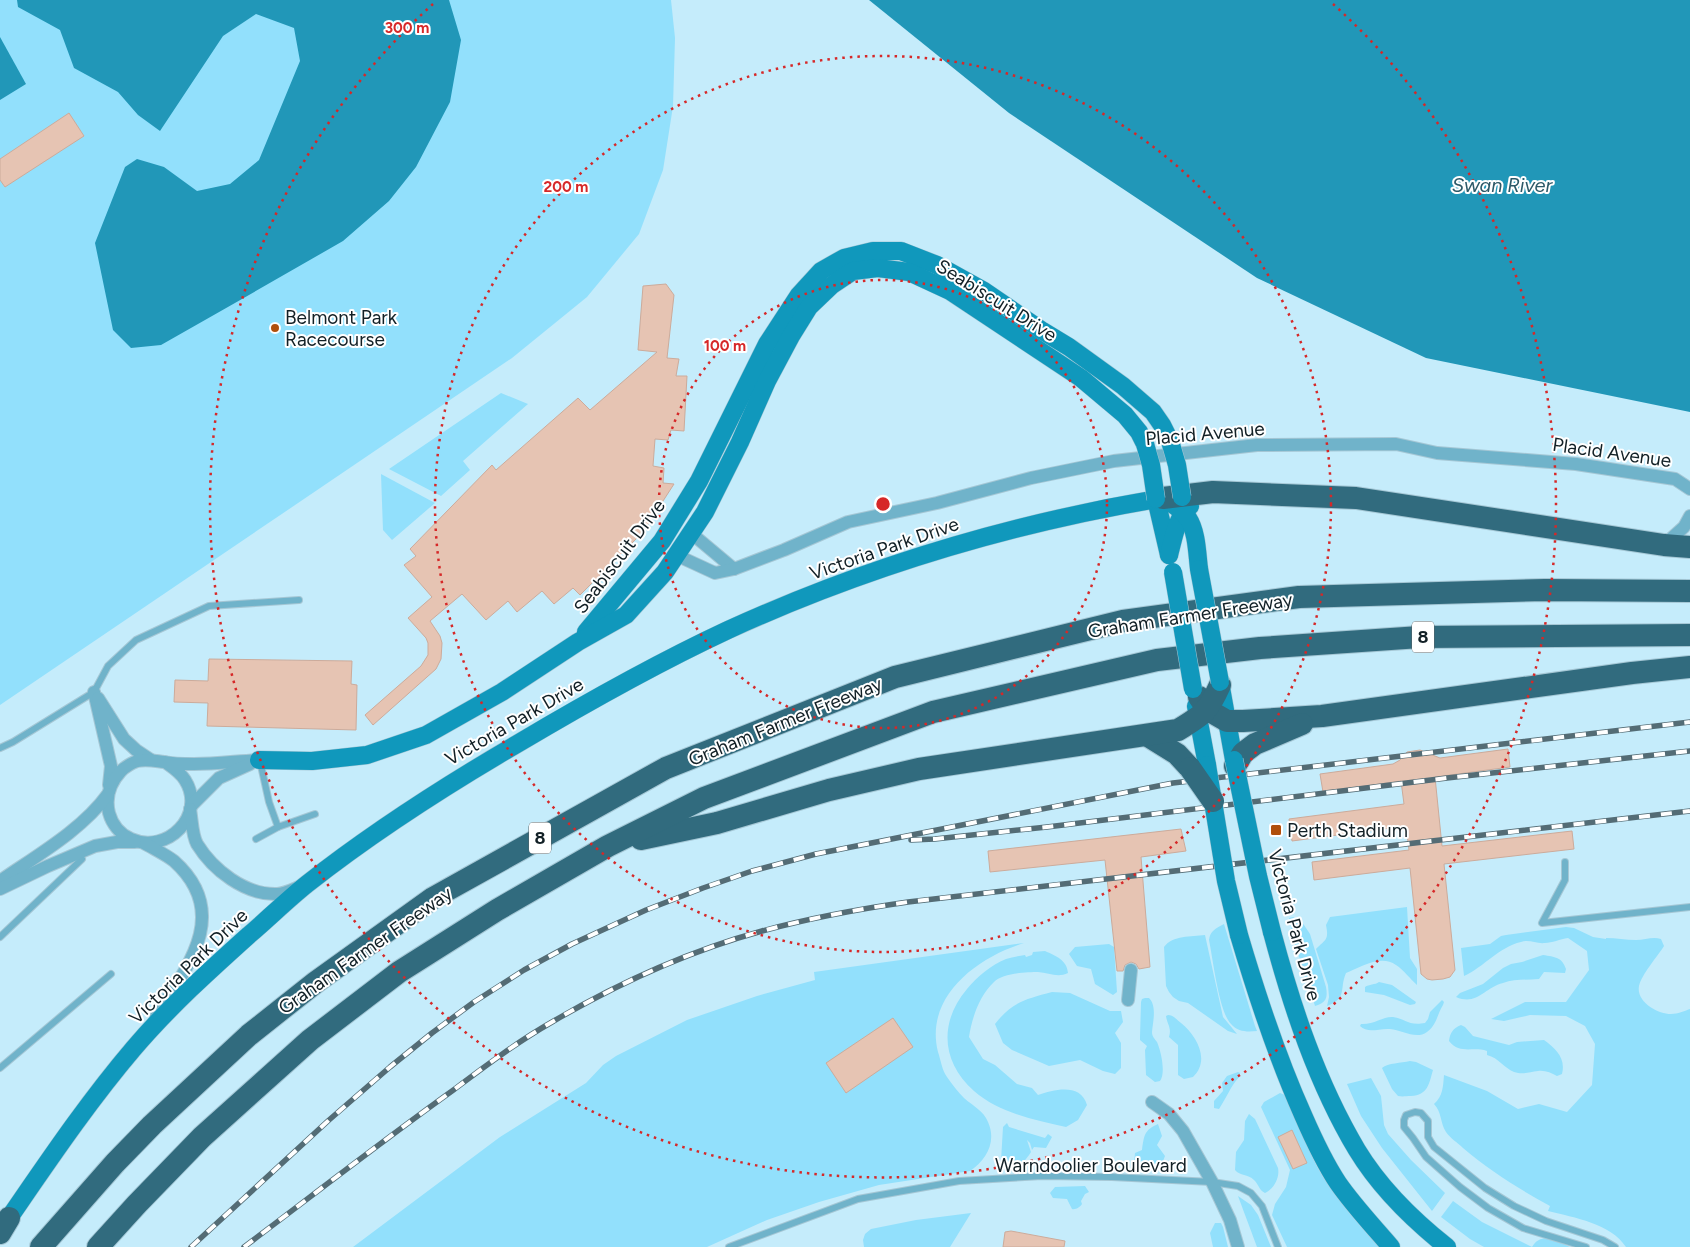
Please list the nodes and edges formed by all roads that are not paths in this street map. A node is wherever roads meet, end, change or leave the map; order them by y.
1 (1690, 489) edge
2 (1171, 502) junction
3 (1690, 516) edge
4 (691, 533) junction
5 (1664, 545) junction
6 (1690, 547) edge
7 (676, 555) junction
8 (1169, 555) junction
9 (734, 569) junction
10 (1690, 591) edge
11 (299, 600) dead end
12 (1690, 635) edge
13 (578, 642) junction
14 (1690, 667) edge
15 (1220, 685) junction
16 (1193, 689) joint
17 (94, 692) junction
18 (1203, 714) junction
19 (1322, 716) junction
20 (1227, 721) junction
21 (1148, 736) junction
22 (0, 748) edge
23 (151, 760) junction
24 (259, 760) junction
25 (165, 762) junction
26 (1236, 762) junction
27 (1198, 766) junction
28 (109, 792) junction
29 (1213, 801) joint
30 (190, 808) junction
31 (315, 814) dead end
32 (278, 827) junction
33 (256, 839) dead end
34 (140, 842) junction
35 (608, 846) junction
36 (82, 859) dead end
37 (1565, 862) dead end
38 (0, 881) edge
39 (304, 886) junction
40 (0, 889) edge
41 (1690, 907) edge
42 (0, 937) edge
43 (1131, 970) dead end
44 (110, 974) dead end
45 (1128, 1000) dead end
46 (135, 1046) junction
47 (0, 1068) edge
48 (1152, 1102) dead end
49 (1212, 1182) junction
50 (5, 1226) edge
51 (41, 1247) edge
52 (98, 1247) edge
53 (728, 1247) edge
54 (1238, 1247) edge
55 (1278, 1247) edge
56 (1392, 1247) edge
57 (1447, 1247) edge
58 (1586, 1247) edge
59 (1615, 1247) edge

1 - 9 street, Placid Avenue
2 - 4 street, Seabiscuit Drive, bridge
2 - 5 highway
2 - 8 street, Seabiscuit Drive
2 - 8 street
2 - 13 street, Seabiscuit Drive, bridge
2 - 15 street, Victoria Park Drive, bridge
2 - 39 street, Victoria Park Drive
3 - 5 street
4 - 7 street, Seabiscuit Drive
4 - 9 street
5 - 6 highway
7 - 9 street, Placid Avenue
7 - 13 street, Seabiscuit Drive
8 - 16 street, bridge
10 - 51 highway, Graham Farmer Freeway / 8
11 - 17 lane
12 - 35 highway, Graham Farmer Freeway / 8
13 - 24 street, Seabiscuit Drive
14 - 19 highway
15 - 18 highway
15 - 20 street, Victoria Park Drive
16 - 18 highway
17 - 22 lane
17 - 23 street
17 - 28 street
18 - 20 highway
18 - 21 highway
18 - 27 street
19 - 20 highway
19 - 26 highway
20 - 26 street, Victoria Park Drive
21 - 27 highway
21 - 35 highway
23 - 25 street
23 - 28 street
24 - 25 street
24 - 30 street
24 - 32 lane
25 - 30 street
26 - 57 street, Victoria Park Drive, bridge
27 - 29 highway, bridge
28 - 34 street
28 - 38 street
29 - 56 street, bridge
30 - 34 street
30 - 39 street
31 - 32 lane
32 - 33 lane
34 - 40 street
34 - 46 street
35 - 52 highway, Graham Farmer Freeway / 8
36 - 42 lane
37 - 41 lane
39 - 46 street, Victoria Park Drive
43 - 45 street
44 - 47 lane
46 - 50 street, Victoria Park Drive
48 - 49 street
49 - 53 lane, Warndoolier Boulevard
49 - 54 street
49 - 55 lane, Warndoolier Boulevard
58 - 59 lane

